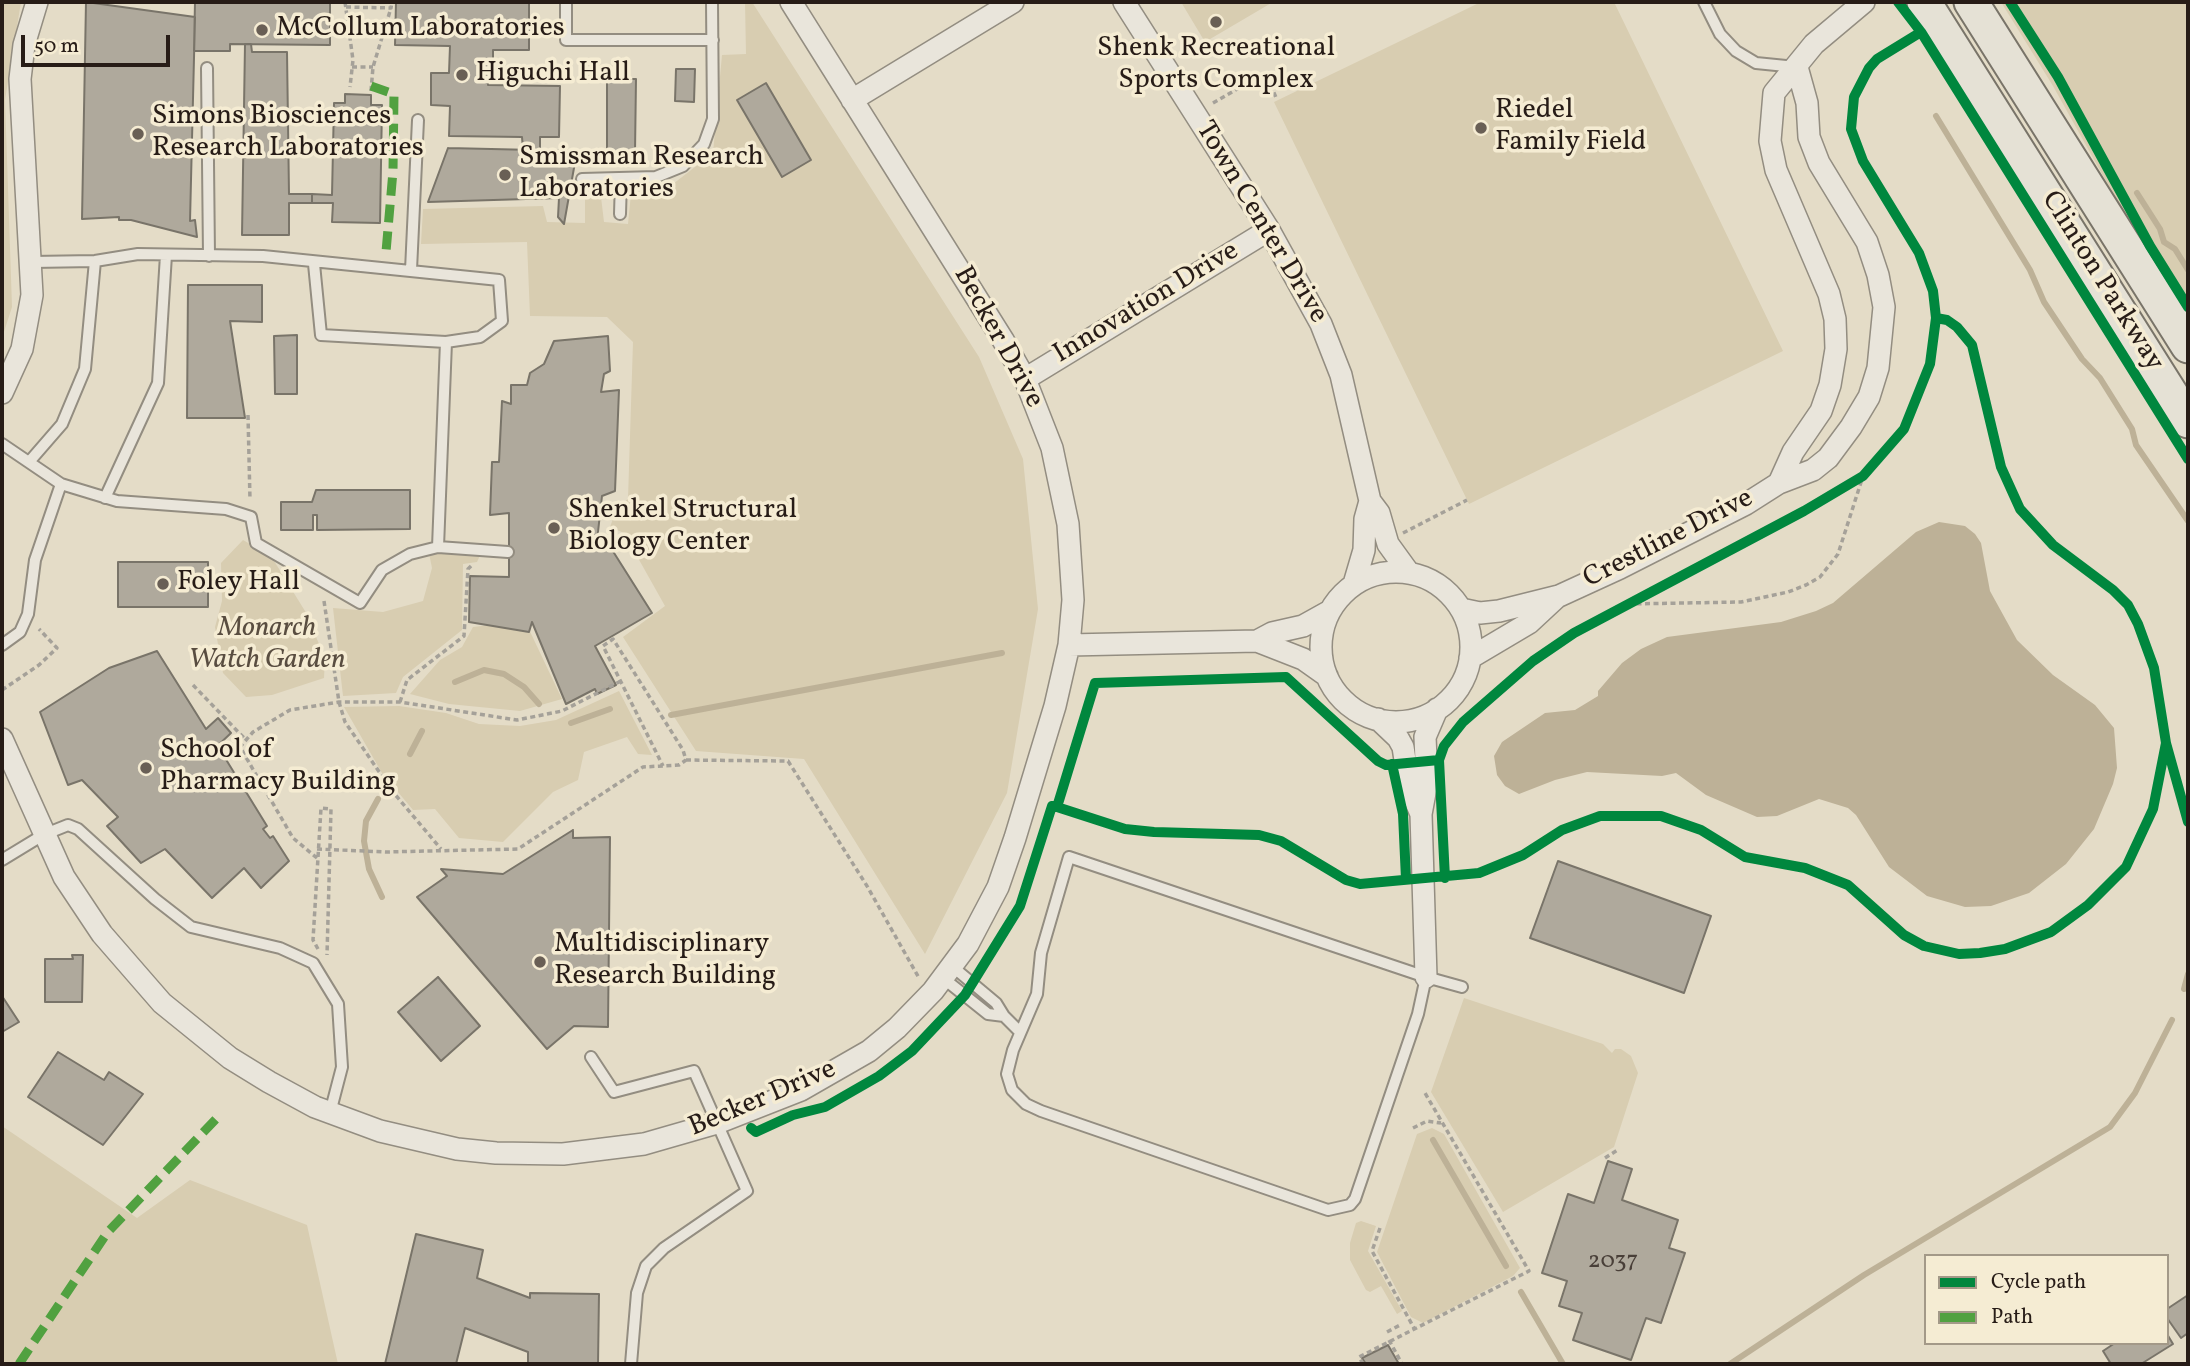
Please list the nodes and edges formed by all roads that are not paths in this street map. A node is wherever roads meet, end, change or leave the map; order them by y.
1 (37, 2) edge
2 (566, 2) edge
3 (712, 2) edge
4 (791, 2) edge
5 (1013, 2) edge
6 (1124, 2) edge
7 (1704, 2) edge
8 (1864, 2) edge
9 (1924, 2) edge
10 (1971, 2) edge
11 (713, 40) junction
12 (1797, 67) junction
13 (207, 68) dead end
14 (852, 100) junction
15 (418, 120) dead end
16 (582, 179) dead end
17 (621, 180) junction
18 (620, 214) dead end
19 (1269, 230) junction
20 (166, 255) junction
21 (209, 256) junction
22 (95, 261) junction
23 (32, 262) junction
24 (314, 264) junction
25 (411, 270) junction
26 (446, 341) junction
27 (2188, 346) edge
28 (1025, 379) junction
29 (2, 394) edge
30 (2188, 421) edge
31 (2, 444) edge
32 (29, 462) junction
33 (1779, 483) junction
34 (61, 484) junction
35 (105, 498) junction
36 (1370, 501) junction
37 (438, 547) junction
38 (508, 552) dead end
39 (1409, 573) junction
40 (1354, 584) junction
41 (1559, 596) junction
42 (1461, 609) junction
43 (1330, 611) junction
44 (1257, 641) junction
45 (2, 645) edge
46 (1069, 645) junction
47 (1470, 658) junction
48 (1327, 676) junction
49 (1437, 709) junction
50 (1378, 719) junction
51 (2, 738) edge
52 (1421, 814) junction
53 (43, 835) junction
54 (2, 860) edge
55 (940, 976) junction
56 (1426, 977) junction
57 (1462, 987) dead end
58 (1020, 1032) junction
59 (591, 1057) dead end
60 (330, 1114) junction
61 (717, 1123) junction
62 (631, 1364) edge

1 - 23 street
2 - 11 lane
3 - 11 lane
4 - 14 street, Becker Drive
5 - 14 street
6 - 19 street, Town Center Drive
7 - 12 lane
8 - 12 street, Crestline Drive
9 - 30 main road, Clinton Parkway
10 - 27 main road, Clinton Parkway
11 - 17 lane
12 - 33 street, Crestline Drive
12 - 33 street, Crestline Drive
13 - 21 lane
14 - 28 street, Becker Drive
15 - 25 lane
16 - 17 lane
17 - 18 lane
19 - 28 street, Innovation Drive
19 - 36 street, Town Center Drive
20 - 21 lane
20 - 22 lane
20 - 35 lane
21 - 24 lane
22 - 23 lane
22 - 32 lane
23 - 29 street
24 - 25 lane
24 - 26 lane
25 - 26 lane
26 - 37 lane
28 - 46 street, Becker Drive
31 - 32 lane
32 - 34 lane
33 - 41 street, Crestline Drive
34 - 35 lane
34 - 45 lane
35 - 37 lane
36 - 39 street, Town Center Drive
36 - 40 street, Town Center Drive
37 - 38 lane
39 - 40 street
39 - 42 street
40 - 43 street
41 - 42 street, Crestline Drive
41 - 47 street, Crestline Drive
42 - 47 street
43 - 44 street
43 - 48 street
44 - 46 street
44 - 48 street
46 - 55 street, Becker Drive
47 - 49 street
48 - 50 street
49 - 50 street
49 - 52 street
50 - 52 street
51 - 53 street, Becker Drive
52 - 56 street
53 - 54 lane
53 - 60 street, Becker Drive
53 - 60 lane
55 - 58 lane
55 - 61 street, Becker Drive
56 - 57 lane
56 - 58 lane
56 - 58 lane
59 - 61 lane
60 - 61 street, Becker Drive
61 - 62 lane

